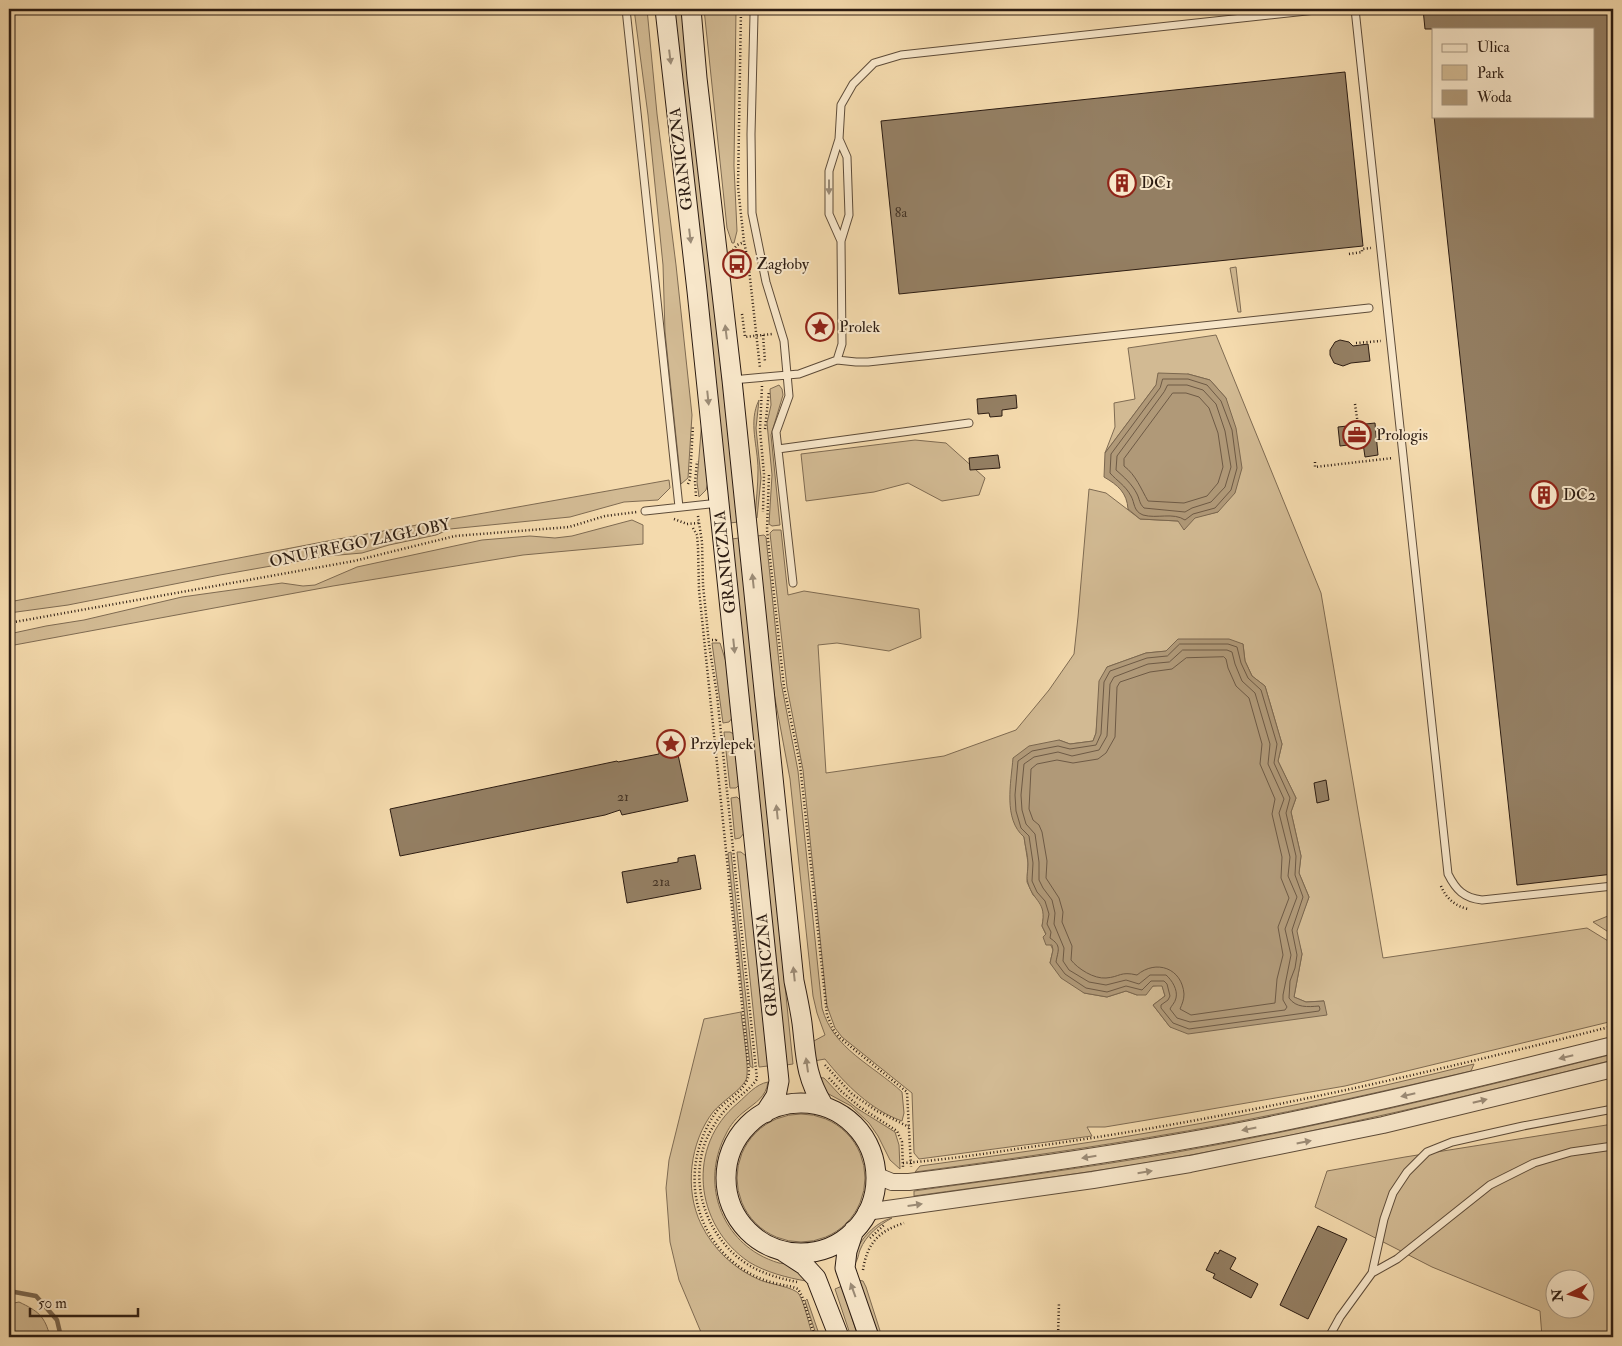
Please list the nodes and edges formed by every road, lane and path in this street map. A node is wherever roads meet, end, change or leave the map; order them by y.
1 (626, 9) edge
2 (665, 9) edge
3 (691, 9) edge
4 (760, 9) edge
5 (1325, 9) edge
6 (1355, 9) edge
7 (754, 12) edge
8 (839, 139) junction
9 (841, 241) junction
10 (1380, 248) junction
11 (733, 250) dead end
12 (1349, 254) dead end
13 (1369, 308) dead end
14 (763, 335) dead end
15 (1390, 340) junction
16 (1356, 343) dead end
17 (837, 360) junction
18 (765, 362) dead end
19 (788, 375) junction
20 (761, 378) junction
21 (732, 380) junction
22 (1355, 404) dead end
23 (969, 423) dead end
24 (1358, 424) dead end
25 (778, 449) junction
26 (1402, 457) junction
27 (1315, 462) dead end
28 (719, 503) junction
29 (697, 505) junction
30 (679, 507) junction
31 (645, 511) joint
32 (761, 520) dead end
33 (693, 528) dead end
34 (767, 530) dead end
35 (793, 583) dead end
36 (9, 623) edge
37 (1613, 886) edge
38 (1613, 1026) edge
39 (1613, 1045) edge
40 (819, 1066) dead end
41 (1613, 1069) edge
42 (749, 1072) junction
43 (753, 1072) dead end
44 (822, 1105) junction
45 (1613, 1109) edge
46 (765, 1112) junction
47 (909, 1127) junction
48 (1613, 1146) edge
49 (903, 1163) dead end
50 (911, 1163) junction
51 (911, 1167) dead end
52 (875, 1175) junction
53 (866, 1212) junction
54 (909, 1222) dead end
55 (854, 1230) junction
56 (783, 1252) junction
57 (1372, 1273) junction
58 (863, 1274) dead end
59 (806, 1285) dead end
60 (1059, 1302) dead end
61 (815, 1337) edge
62 (839, 1337) edge
63 (869, 1337) edge
64 (1058, 1337) edge
65 (1329, 1337) edge

1 - 30 lane
2 -> 28 main road, GRANICZNA
21 -> 3 main road, GRANICZNA
4 - 7 lane
5 - 8 lane
6 - 10 lane
7 - 19 lane
8 - 9 lane
8 -> 9 lane
9 - 17 lane
10 - 12 path
10 - 15 lane
11 - 20 path
13 - 17 lane
14 - 18 path
15 - 16 path
15 - 26 lane
17 - 19 lane
19 - 20 lane
19 - 25 lane
20 - 21 lane
20 - 32 path
44 -> 21 main road, GRANICZNA
22 - 24 path
23 - 25 lane
25 - 35 lane
26 - 27 path
26 - 37 lane
28 - 29 lane
28 -> 46 main road, GRANICZNA
29 - 30 lane
29 - 59 path
30 - 31 lane
31 - 36 path, ONUFREGO ZAGŁOBY
33 - 42 path
34 - 47 path
38 - 50 path
39 -> 52 street
40 - 47 path
53 -> 41 street
42 - 43 path
42 - 61 path
44 - 46 main road
44 - 52 main road
45 - 57 lane
46 - 56 main road
47 - 50 path
48 - 57 lane
49 - 50 path
50 - 51 path
52 - 53 main road
53 - 55 main road
54 - 58 path
55 - 56 main road
63 -> 55 main road
56 - 62 main road
57 - 65 lane
60 - 64 path

